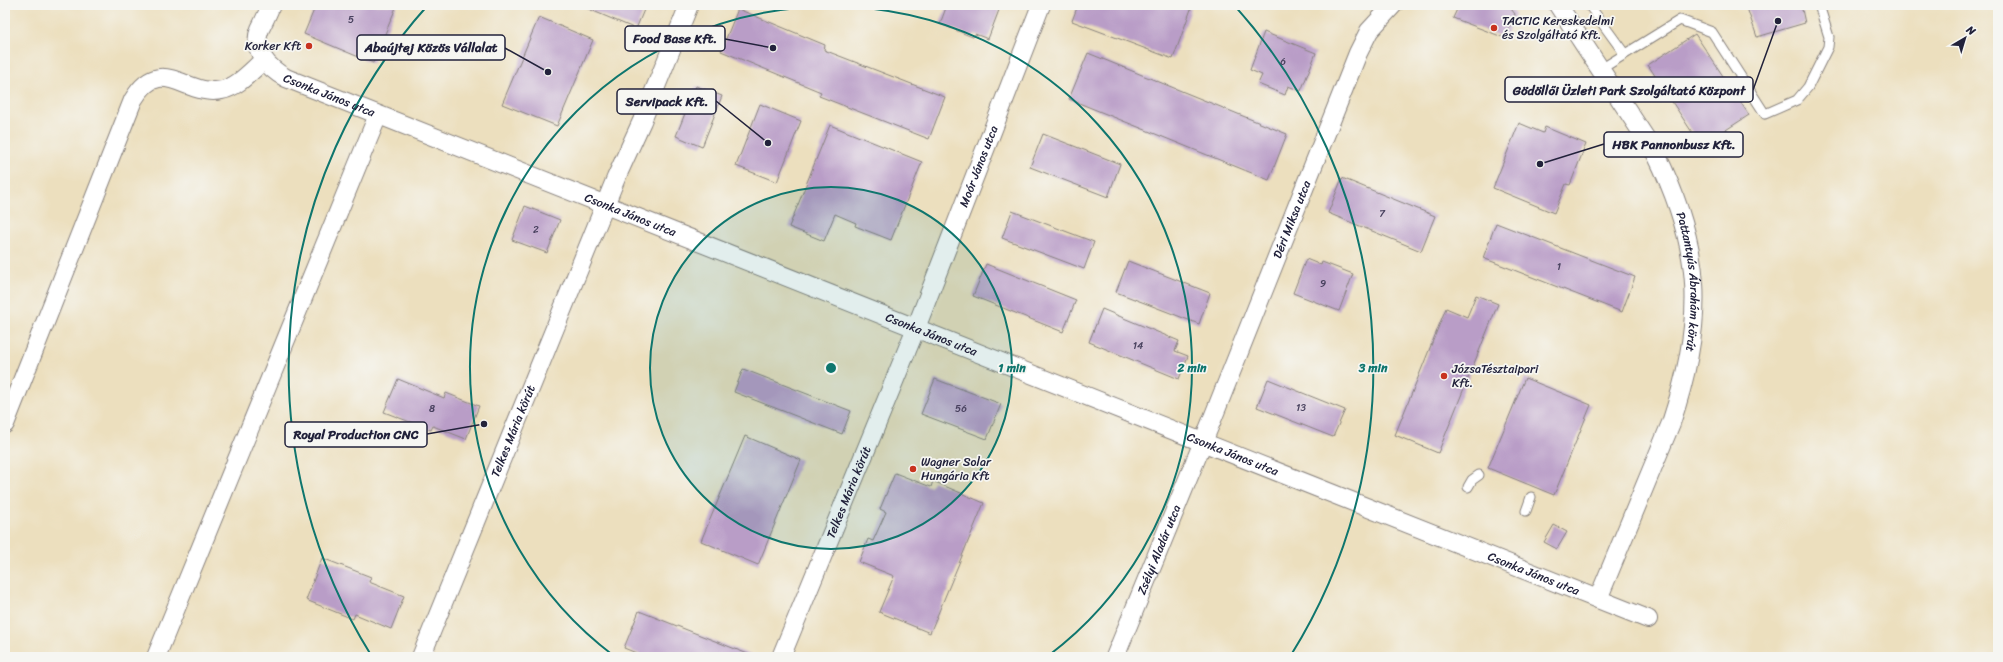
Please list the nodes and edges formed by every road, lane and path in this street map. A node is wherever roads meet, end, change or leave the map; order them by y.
1 (271, 5) edge
2 (689, 5) edge
3 (1041, 5) edge
4 (1393, 5) edge
5 (1558, 5) edge
6 (1589, 5) edge
7 (1819, 5) edge
8 (1624, 53) junction
9 (264, 60) junction
10 (1601, 69) junction
11 (378, 114) junction
12 (605, 205) junction
13 (916, 328) junction
14 (5, 424) edge
15 (1203, 442) junction
16 (1479, 475) dead end
17 (1468, 487) dead end
18 (1531, 497) dead end
19 (1526, 511) dead end
20 (1598, 599) junction
21 (1648, 619) dead end
22 (156, 657) edge
23 (421, 657) edge
24 (781, 657) edge
25 (1115, 657) edge

1 - 9 street
2 - 12 street, Telkes Mária körút
3 - 13 street, Moór János utca
4 - 15 street, Déri Miksa utca
5 - 10 street, Pattantyús Ábrahám körút
6 - 8 lane
7 - 8 lane
8 - 10 lane
9 - 11 street, Csonka János utca
9 - 14 street
10 - 20 street, Pattantyús Ábrahám körút
11 - 12 street, Csonka János utca
11 - 22 street
12 - 13 street, Csonka János utca
12 - 23 street, Telkes Mária körút
13 - 15 street, Csonka János utca
13 - 24 street, Telkes Mária körút
15 - 20 street, Csonka János utca
15 - 25 street, Zsélyi Aladár utca
16 - 17 lane
18 - 19 lane
20 - 21 street, Csonka János utca

